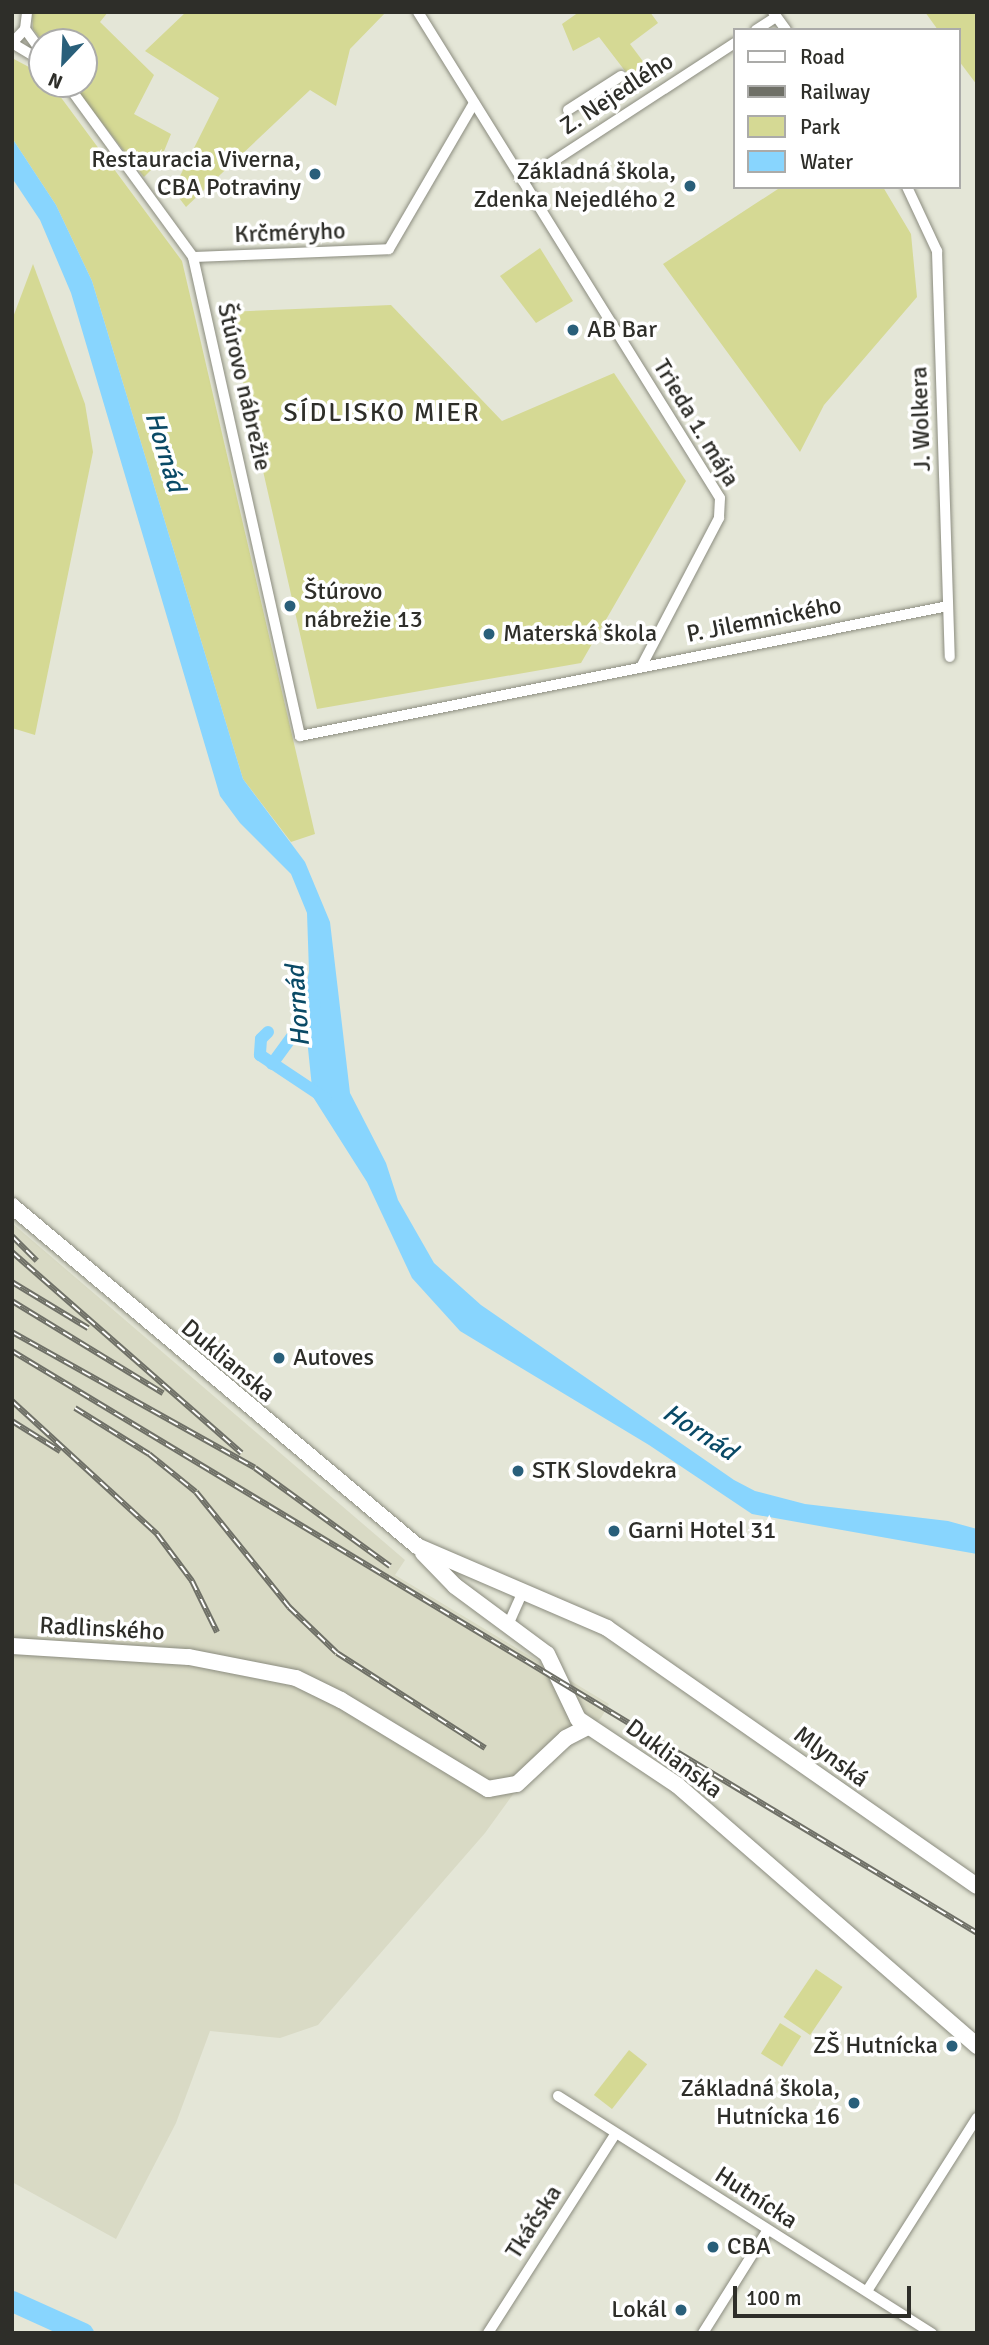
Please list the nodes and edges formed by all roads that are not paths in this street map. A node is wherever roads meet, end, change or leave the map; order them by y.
1 (27, 12) edge
2 (418, 12) edge
3 (774, 15) edge
4 (758, 28) edge
5 (25, 29) junction
6 (28, 33) edge
7 (12, 43) edge
8 (734, 44) edge
9 (28, 53) edge
10 (621, 76) dead end
11 (77, 98) edge
12 (474, 103) junction
13 (568, 110) dead end
14 (523, 181) junction
15 (908, 189) edge
16 (193, 257) junction
17 (948, 606) junction
18 (950, 657) dead end
19 (642, 665) junction
20 (300, 736) joint
21 (12, 1206) edge
22 (417, 1546) junction
23 (522, 1593) junction
24 (508, 1625) junction
25 (12, 1646) edge
26 (189, 1657) joint
27 (588, 1727) junction
28 (977, 1886) edge
29 (977, 2046) edge
30 (558, 2096) dead end
31 (975, 2124) edge
32 (616, 2133) junction
33 (768, 2231) junction
34 (867, 2291) junction
35 (488, 2333) edge
36 (703, 2333) edge
37 (932, 2333) edge

1 - 5 street
2 - 12 street, Trieda 1. mája
3 - 4 street
5 - 6 street
5 - 7 street
7 - 9 street
8 - 14 street, Z. Nejedlého
10 - 13 street, Z. Nejedlého
11 - 16 street, Štúrovo nábrežie
12 - 14 street, Trieda 1. mája
12 - 16 street, Krčméryho
14 - 19 street, Trieda 1. mája
15 - 17 street, J. Wolkera
16 - 20 street, Štúrovo nábrežie
17 - 18 street, J. Wolkera
17 - 19 street, P. Jilemnického
19 - 20 street, P. Jilemnického
21 - 22 street, Duklianska
22 - 23 street, Mlynská
22 - 24 street
23 - 24 street
23 - 28 street, Mlynská
24 - 27 street
25 - 26 street, Radlinského
26 - 27 street, Duklianska
27 - 29 street, Duklianska
30 - 32 street, Hutnícka
31 - 34 street
32 - 33 street, Hutnícka
32 - 35 street, Tkáčska
33 - 34 street, Hutnícka
33 - 36 street
34 - 37 street, Hutnícka

